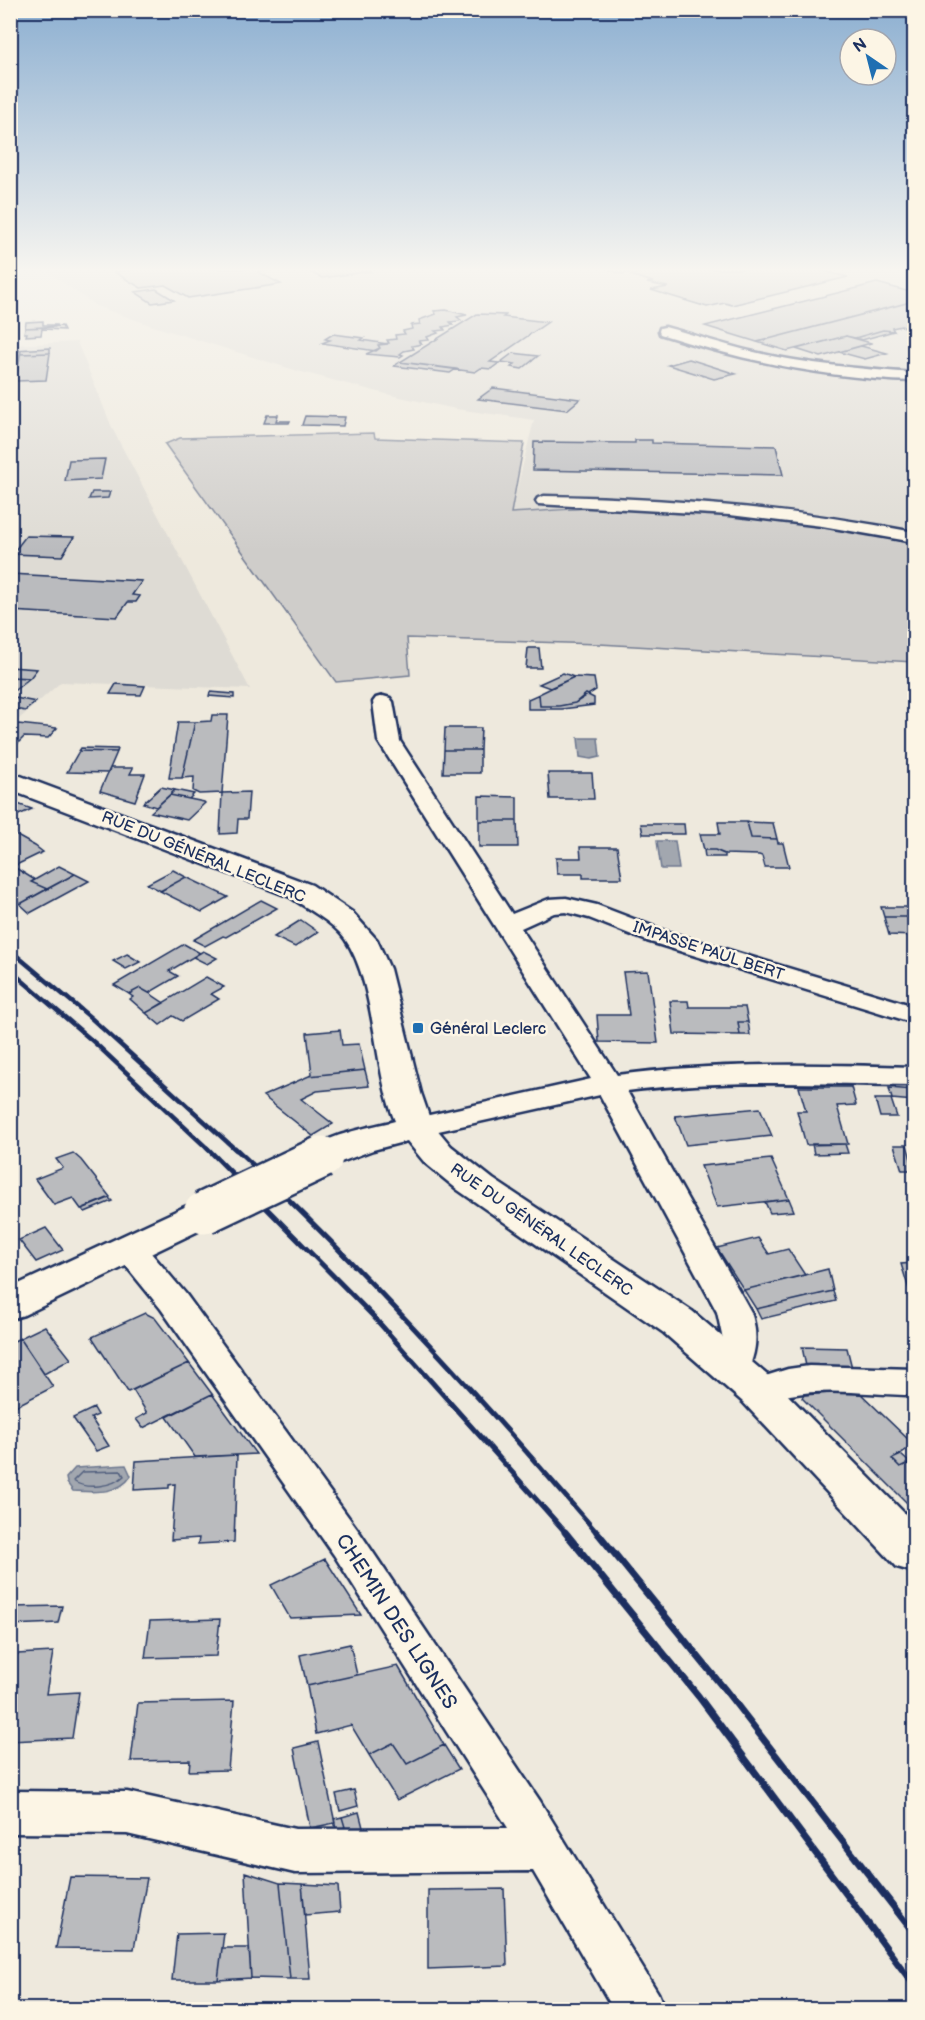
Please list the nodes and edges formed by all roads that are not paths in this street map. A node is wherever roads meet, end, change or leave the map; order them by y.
1 (782, 363) edge
2 (915, 377) edge
3 (544, 501) dead end
4 (915, 537) edge
5 (383, 702) dead end
6 (10, 780) edge
7 (505, 925) junction
8 (915, 1015) edge
9 (915, 1076) edge
10 (598, 1086) junction
11 (416, 1127) junction
12 (129, 1248) junction
13 (10, 1305) edge
14 (745, 1380) junction
15 (915, 1382) edge
16 (915, 1553) edge
17 (10, 1812) edge
18 (545, 1849) junction
19 (641, 2010) edge

1 - 2 street
3 - 4 street
5 - 7 street
6 - 11 street, RUE DU GÉNÉRAL LECLERC
7 - 8 street, IMPASSE PAUL BERT
7 - 10 street
9 - 10 street
10 - 11 street
10 - 14 street
11 - 12 street, bridge
11 - 14 street, RUE DU GÉNÉRAL LECLERC
12 - 13 street
12 - 18 street, CHEMIN DES LIGNES
14 - 15 street
14 - 16 street, RUE DU GÉNÉRAL LECLERC
17 - 18 street
18 - 19 street, CHEMIN DES LIGNES

